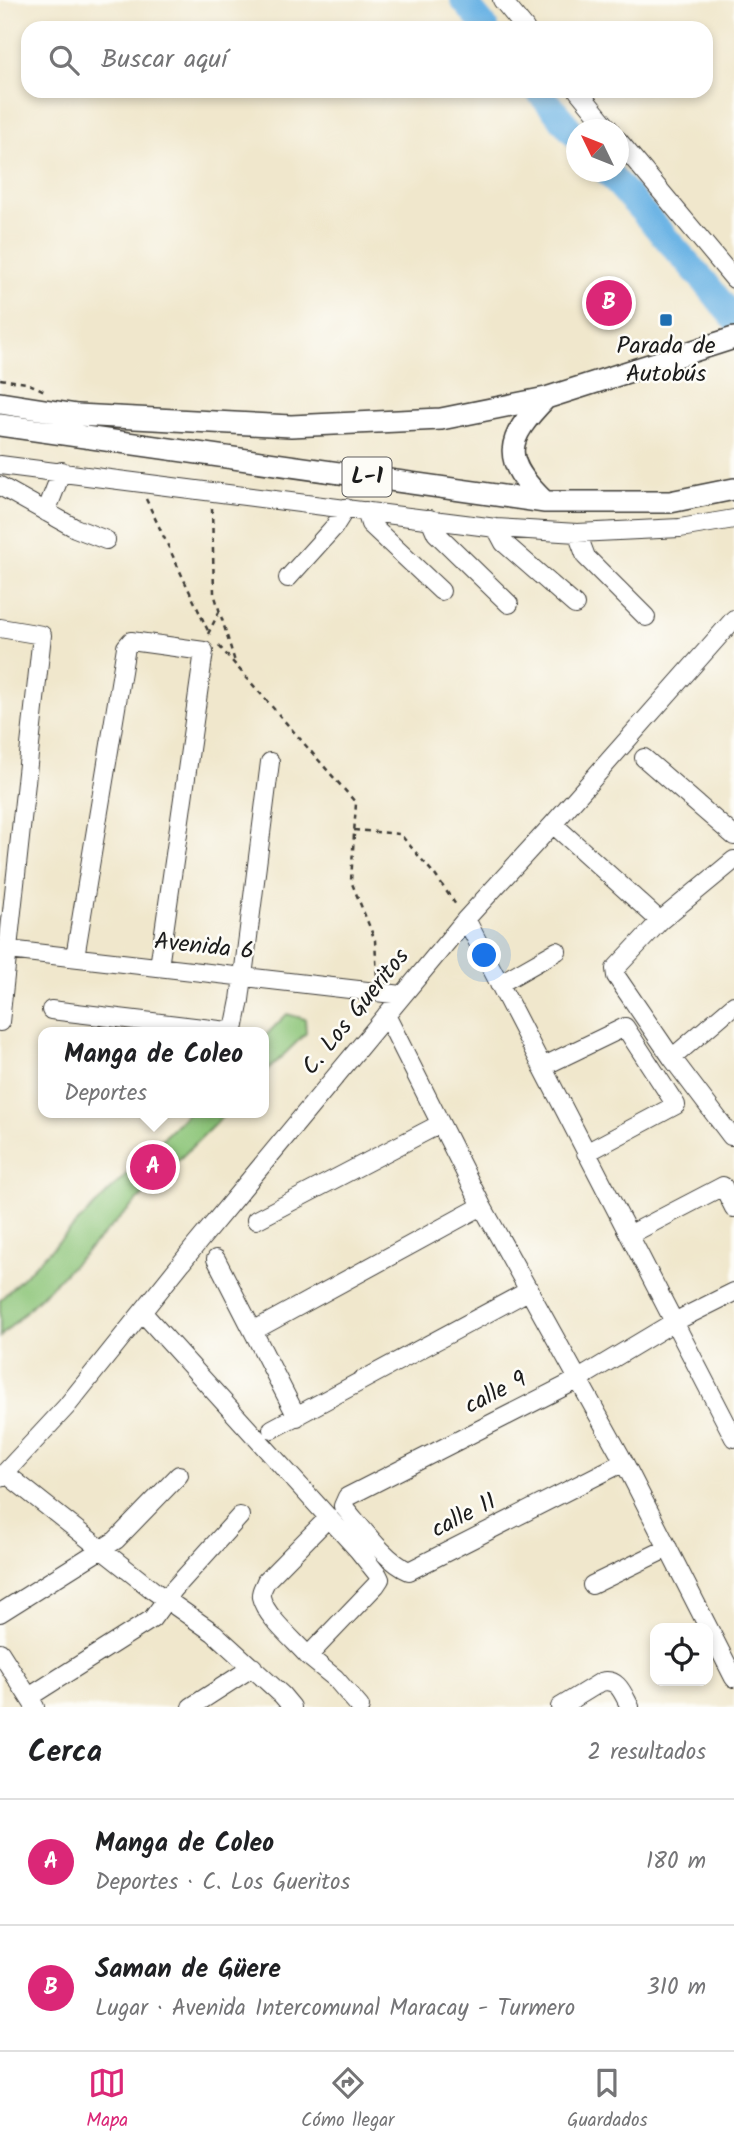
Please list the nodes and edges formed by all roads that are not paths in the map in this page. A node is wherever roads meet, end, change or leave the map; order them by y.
1 (502, 0) edge
2 (519, 21) edge
3 (584, 98) edge
4 (601, 119) edge
5 (629, 153) edge
6 (734, 279) edge
7 (726, 341) edge
8 (546, 398) junction
9 (0, 403) edge
10 (0, 425) edge
11 (0, 465) edge
12 (62, 471) junction
13 (0, 486) edge
14 (734, 489) edge
15 (545, 502) junction
16 (346, 508) junction
17 (366, 511) junction
18 (46, 512) junction
19 (430, 519) junction
20 (734, 519) edge
21 (496, 528) junction
22 (577, 533) junction
23 (106, 540) dead end
24 (288, 578) dead end
25 (441, 591) dead end
26 (509, 604) dead end
27 (575, 605) dead end
28 (646, 617) dead end
29 (734, 619) edge
30 (0, 628) edge
31 (644, 758) dead end
32 (270, 762) dead end
33 (553, 824) junction
34 (734, 836) edge
35 (734, 860) edge
36 (466, 919) junction
37 (660, 921) junction
38 (5, 949) edge
39 (557, 951) dead end
40 (75, 957) junction
41 (159, 967) junction
42 (243, 976) junction
43 (499, 984) junction
44 (402, 995) junction
45 (734, 1006) edge
46 (51, 1010) dead end
47 (386, 1015) junction
48 (0, 1022) edge
49 (194, 1027) edge
50 (235, 1027) edge
51 (672, 1058) junction
52 (542, 1067) junction
53 (440, 1124) junction
54 (734, 1136) edge
55 (586, 1153) junction
56 (482, 1206) junction
57 (734, 1208) edge
58 (256, 1220) dead end
59 (629, 1235) junction
60 (216, 1259) dead end
61 (530, 1290) junction
62 (734, 1292) edge
63 (142, 1312) junction
64 (674, 1322) junction
65 (253, 1332) junction
66 (577, 1380) junction
67 (726, 1405) edge
68 (297, 1417) junction
69 (272, 1429) dead end
70 (734, 1438) edge
71 (624, 1462) junction
72 (2, 1475) edge
73 (179, 1475) dead end
74 (336, 1512) junction
75 (240, 1516) dead end
76 (668, 1548) junction
77 (101, 1549) junction
78 (592, 1585) dead end
79 (166, 1600) junction
80 (0, 1613) edge
81 (704, 1623) edge
82 (713, 1640) edge
83 (0, 1653) edge
84 (309, 1656) junction
85 (253, 1667) junction
86 (734, 1678) edge
87 (32, 1702) edge
88 (191, 1707) edge
89 (292, 1707) edge
90 (360, 1707) edge
91 (560, 1707) edge
92 (630, 1707) edge

1 - 2 street
3 - 4 street
5 - 6 street
7 - 8 main road, L-1
8 - 9 main road, L-1
8 - 15 main road
10 - 15 main road, L-1
11 - 12 street
12 - 16 street
12 - 18 street
13 - 18 street
14 - 15 main road, L-1
16 - 17 street
16 - 24 street
17 - 19 street
17 - 25 street
18 - 23 street
19 - 21 street
19 - 26 street
20 - 22 street
21 - 22 street
21 - 27 street
22 - 28 street
29 - 33 street, C. Los Gueritos
30 - 38 street
31 - 34 street
32 - 42 street
33 - 36 street, C. Los Gueritos
33 - 37 street
35 - 37 street
36 - 43 street
36 - 44 street, C. Los Gueritos
37 - 51 street
38 - 40 street, Avenida 6
38 - 48 street
39 - 43 street
40 - 41 street, Avenida 6
40 - 41 street
41 - 42 street, Avenida 6
42 - 44 street, Avenida 6
42 - 50 street
43 - 52 street
44 - 47 street, C. Los Gueritos
45 - 51 street
46 - 49 street
47 - 53 street
47 - 63 street, C. Los Gueritos
51 - 54 street
52 - 55 street
52 - 55 street
53 - 56 street
53 - 58 street
55 - 59 street
56 - 61 street
56 - 65 street
57 - 59 street
59 - 64 street
60 - 65 street
61 - 66 street
61 - 68 street
62 - 64 street, calle 9
63 - 72 street, C. Los Gueritos
63 - 74 street
64 - 66 street, calle 9
64 - 67 street
65 - 68 street
66 - 71 street
66 - 74 street, calle 9
67 - 70 street
68 - 69 street
71 - 74 street, calle 11
71 - 76 street
72 - 77 street
73 - 77 street
74 - 84 street
74 - 84 street, calle 9
75 - 79 street
76 - 78 street
76 - 81 street
77 - 79 street
77 - 80 street
79 - 85 street
79 - 87 street
82 - 86 street
83 - 87 street
84 - 90 street
85 - 88 street
85 - 89 street
91 - 92 street

